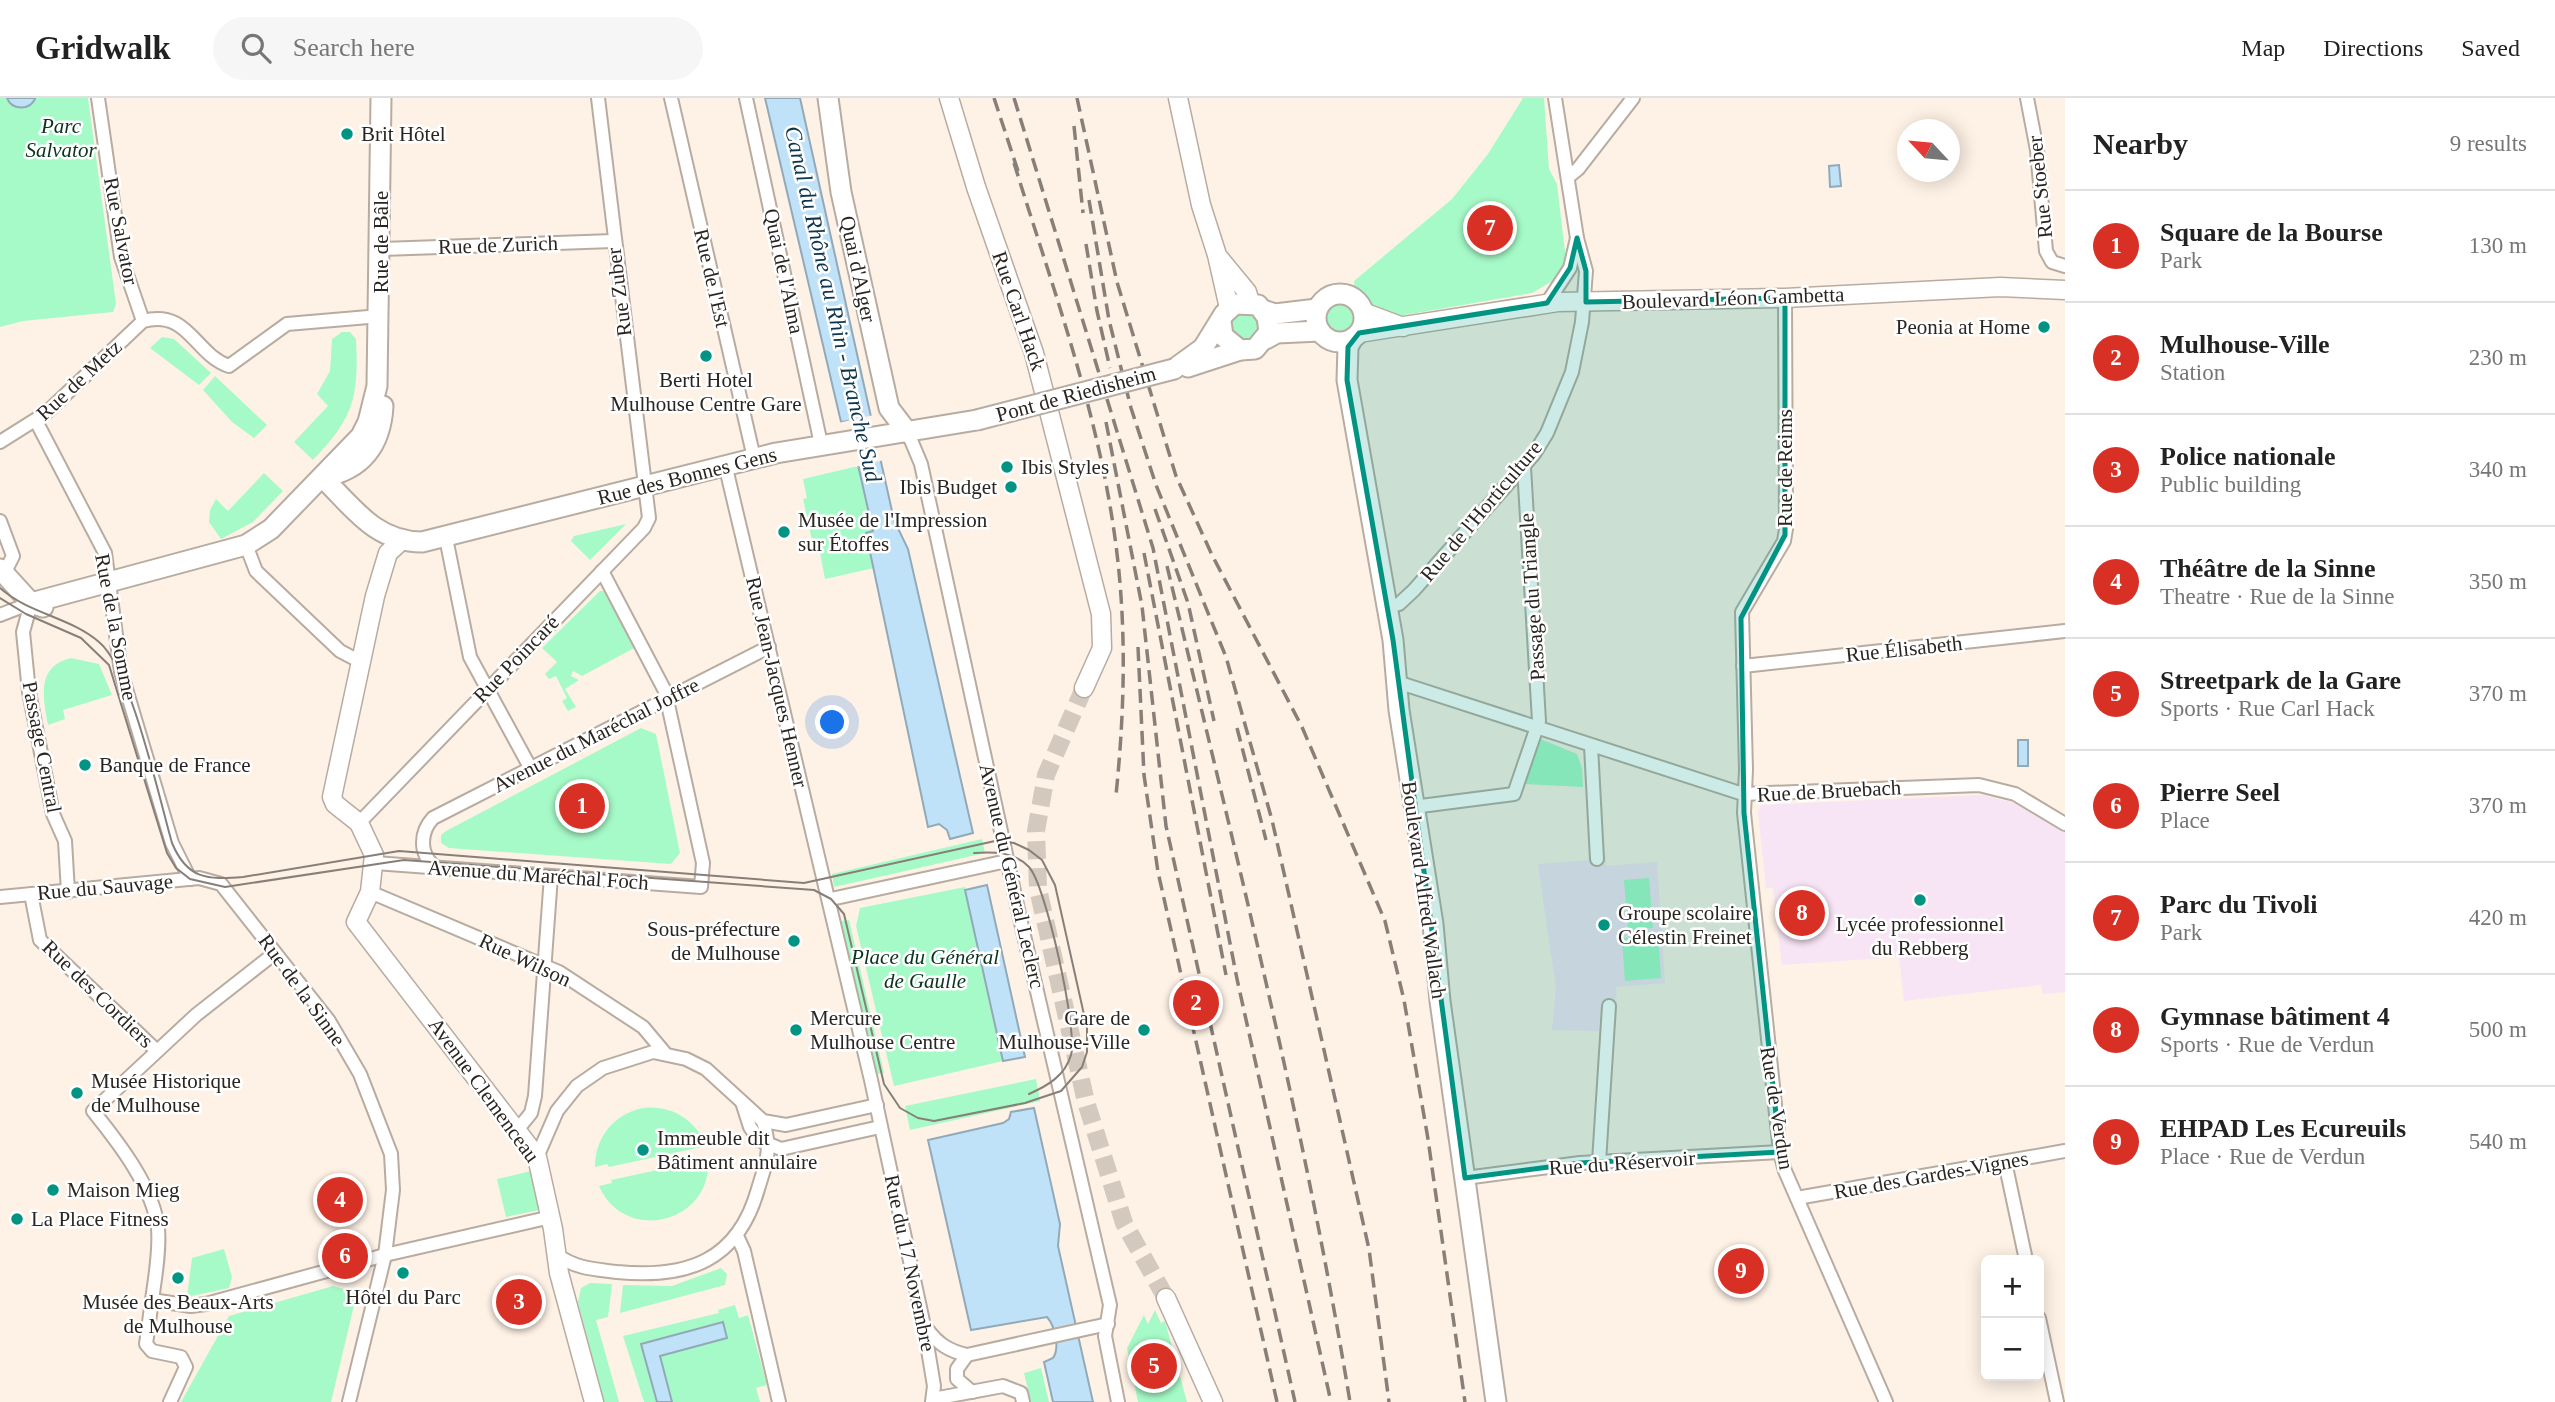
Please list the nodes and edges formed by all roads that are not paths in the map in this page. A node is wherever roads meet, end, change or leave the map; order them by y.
1 (98, 98) edge
2 (382, 98) edge
3 (598, 98) edge
4 (671, 98) edge
5 (746, 98) edge
6 (828, 98) edge
7 (949, 98) edge
8 (1178, 98) edge
9 (1555, 98) edge
10 (1633, 98) edge
11 (2027, 98) edge
12 (1568, 177) junction
13 (1577, 238) junction
14 (614, 241) junction
15 (382, 249) junction
16 (1217, 255) junction
17 (2065, 266) edge
18 (2065, 289) edge
19 (1785, 298) junction
20 (1585, 302) junction
21 (1547, 303) junction
22 (1257, 306) junction
23 (1317, 309) junction
24 (1363, 312) junction
25 (1225, 315) junction
26 (380, 316) junction
27 (143, 321) junction
28 (1403, 327) junction
29 (1325, 336) junction
30 (1356, 336) junction
31 (1266, 339) junction
32 (1240, 350) junction
33 (1174, 369) junction
34 (1347, 380) junction
35 (977, 420) joint
36 (36, 421) junction
37 (908, 433) junction
38 (0, 442) edge
39 (829, 442) junction
40 (754, 458) junction
41 (725, 464) junction
42 (1524, 467) junction
43 (322, 477) junction
44 (644, 486) junction
45 (0, 521) edge
46 (446, 538) junction
47 (401, 541) junction
48 (246, 545) junction
49 (2, 571) edge
50 (601, 571) junction
51 (111, 580) junction
52 (31, 603) junction
53 (1388, 607) junction
54 (0, 615) edge
55 (2065, 631) edge
56 (769, 647) junction
57 (361, 662) junction
58 (1743, 666) junction
59 (1397, 682) junction
60 (488, 687) junction
61 (1084, 688) tunnel mouth
62 (667, 699) junction
63 (1539, 728) junction
64 (1591, 746) junction
65 (531, 769) junction
66 (1743, 794) junction
67 (1413, 807) junction
68 (359, 823) junction
69 (2065, 824) edge
70 (1597, 859) dead end
71 (1007, 861) junction
72 (375, 863) junction
73 (435, 866) junction
74 (551, 876) junction
75 (190, 879) junction
76 (209, 880) joint
77 (68, 891) junction
78 (370, 892) junction
79 (31, 894) junction
80 (0, 897) edge
81 (831, 899) junction
82 (275, 953) junction
83 (546, 965) junction
84 (1609, 1006) dead end
85 (157, 1051) junction
86 (663, 1052) junction
87 (741, 1102) junction
88 (877, 1105) junction
89 (763, 1121) junction
90 (880, 1127) junction
91 (517, 1129) junction
92 (771, 1146) junction
93 (2065, 1151) edge
94 (1780, 1152) junction
95 (537, 1157) junction
96 (2005, 1161) junction
97 (1599, 1162) junction
98 (1465, 1178) junction
99 (1797, 1198) junction
100 (551, 1217) junction
101 (737, 1236) junction
102 (385, 1255) junction
103 (556, 1255) junction
104 (2025, 1255) edge
105 (1166, 1298) tunnel mouth
106 (152, 1300) junction
107 (1108, 1324) junction
108 (924, 1326) junction
109 (2044, 1341) edge
110 (967, 1354) junction
111 (972, 1392) junction
112 (933, 1401) edge
113 (170, 1402) edge
114 (349, 1402) edge
115 (594, 1402) edge
116 (779, 1402) edge
117 (1023, 1402) edge
118 (1118, 1402) edge
119 (1213, 1402) edge
120 (1496, 1402) edge
121 (1886, 1402) edge
122 (2057, 1402) edge

1 - 27 street, Rue Salvator
2 - 15 main road, Rue de Bâle
3 - 14 street, Rue Zuber
4 - 40 street, Rue de l'Est
5 - 39 street, Quai de l'Alma
6 - 37 main road, Quai d'Alger
7 - 61 street, Rue Carl Hack
8 - 16 street
9 - 12 street, Rue de l'Horticulture
10 - 12 street
11 - 17 street, Rue Stoeber
12 - 13 street, Rue de l'Horticulture
13 - 20 street, Rue de l'Horticulture
13 - 21 street, Rue de l'Horticulture
14 - 15 street, Rue de Zurich
14 - 44 street, Rue Zuber
15 - 26 main road, Rue de Bâle
16 - 22 street
16 - 25 street
18 - 19 street, Boulevard Léon Gambetta
19 - 20 street, Boulevard Léon Gambetta
19 - 58 street, Rue de Reims
20 - 21 street, Boulevard Léon Gambetta
20 - 42 street, Rue de l'Horticulture
21 - 28 street, Boulevard Léon Gambetta
22 - 23 main road
22 - 25 main road
22 - 31 main road
23 - 24 main road
23 - 29 main road
24 - 28 street
24 - 30 main road
25 - 32 main road
25 - 33 main road
26 - 27 street, Rue de Metz
26 - 43 main road, Rue de Bâle
27 - 36 street, Rue de Metz
28 - 30 street, Boulevard Léon Gambetta
29 - 30 main road
29 - 31 main road
29 - 34 main road, Boulevard Alfred Wallach
30 - 34 main road, Boulevard Alfred Wallach
31 - 32 main road
32 - 33 main road
33 - 35 main road, Pont de Riedisheim, bridge
34 - 53 main road, Boulevard Alfred Wallach
35 - 37 main road, Rue des Bonnes Gens
36 - 38 street, Rue de Metz
36 - 51 street, Rue de la Somme
37 - 39 main road, Rue des Bonnes Gens
37 - 71 street, Avenue du Général Leclerc
39 - 40 main road, Rue des Bonnes Gens
40 - 41 main road, Rue des Bonnes Gens
41 - 44 main road, Rue des Bonnes Gens
41 - 56 street, Rue Jean-Jacques Henner
42 - 53 street, Rue de l'Horticulture
42 - 63 street, Passage du Triangle
43 - 47 main road
43 - 48 main road, Rue de Bâle
44 - 46 main road, Rue des Bonnes Gens
44 - 50 street, Rue Poincaré
45 - 49 street
46 - 47 main road, Rue des Bonnes Gens
46 - 60 street
47 - 57 street
48 - 51 main road
48 - 57 street
49 - 52 main road
50 - 60 street, Rue Poincaré
50 - 62 street
51 - 52 main road
51 - 75 street, Rue de la Somme
52 - 54 street
52 - 77 street, Passage Central
53 - 59 main road, Boulevard Alfred Wallach
55 - 58 street, Rue Élisabeth
56 - 62 street, Avenue du Maréchal Joffre
56 - 81 street, Rue Jean-Jacques Henner
57 - 68 street
58 - 66 street, Rue de Reims
59 - 63 street, Rue de Bruebach
59 - 67 main road, Boulevard Alfred Wallach
60 - 65 street
60 - 68 street, Rue Poincaré
62 - 65 street, Avenue du Maréchal Joffre
62 - 74 street, Avenue du Maréchal Foch
63 - 64 street, Rue de Bruebach
63 - 67 street
64 - 66 street, Rue de Bruebach
64 - 70 street
65 - 73 street, Avenue du Maréchal Joffre
66 - 69 street, Rue de Bruebach
66 - 94 street, Rue de Verdun
67 - 98 main road, Boulevard Alfred Wallach
68 - 72 street
71 - 81 street
71 - 107 street, Avenue du Général Leclerc
72 - 73 street, Avenue du Maréchal Foch
72 - 78 street
73 - 74 street, Avenue du Maréchal Foch
74 - 83 street
75 - 76 street, Rue du Sauvage
75 - 77 street, Rue du Sauvage
76 - 82 street, Rue de la Sinne
77 - 79 street, Rue du Sauvage
78 - 83 street, Rue Wilson
78 - 91 street, Avenue Clemenceau
79 - 80 street, Rue du Sauvage
79 - 85 street, Rue des Cordiers
81 - 88 street
82 - 85 street
82 - 102 street, Rue de la Sinne
83 - 86 street, Rue Wilson
83 - 91 street
84 - 97 street
85 - 106 street
86 - 87 street
86 - 95 street
87 - 89 street
87 - 92 street
88 - 89 street
88 - 90 street
89 - 92 street
90 - 92 street
90 - 108 street, Rue du 17 Novembre
91 - 95 street, Avenue Clemenceau
92 - 101 street
93 - 96 street, Rue des Gardes-Vignes
94 - 97 street, Rue du Réservoir
94 - 99 street, Rue de Verdun
95 - 100 street, Avenue Clemenceau
96 - 99 street, Rue des Gardes-Vignes
96 - 104 street
97 - 98 street, Rue du Réservoir
98 - 120 main road, Boulevard Alfred Wallach
99 - 121 street, Rue de Verdun
100 - 102 street
100 - 103 street, Avenue Clemenceau
101 - 103 street
101 - 116 street
102 - 106 street
102 - 114 street, Rue de la Sinne
103 - 115 street, Avenue Clemenceau
105 - 119 street
106 - 113 street
107 - 110 street
107 - 118 street, Avenue du Général Leclerc
108 - 110 street
108 - 112 street, Rue du 17 Novembre
109 - 122 street
110 - 111 street
111 - 112 street
111 - 117 street

